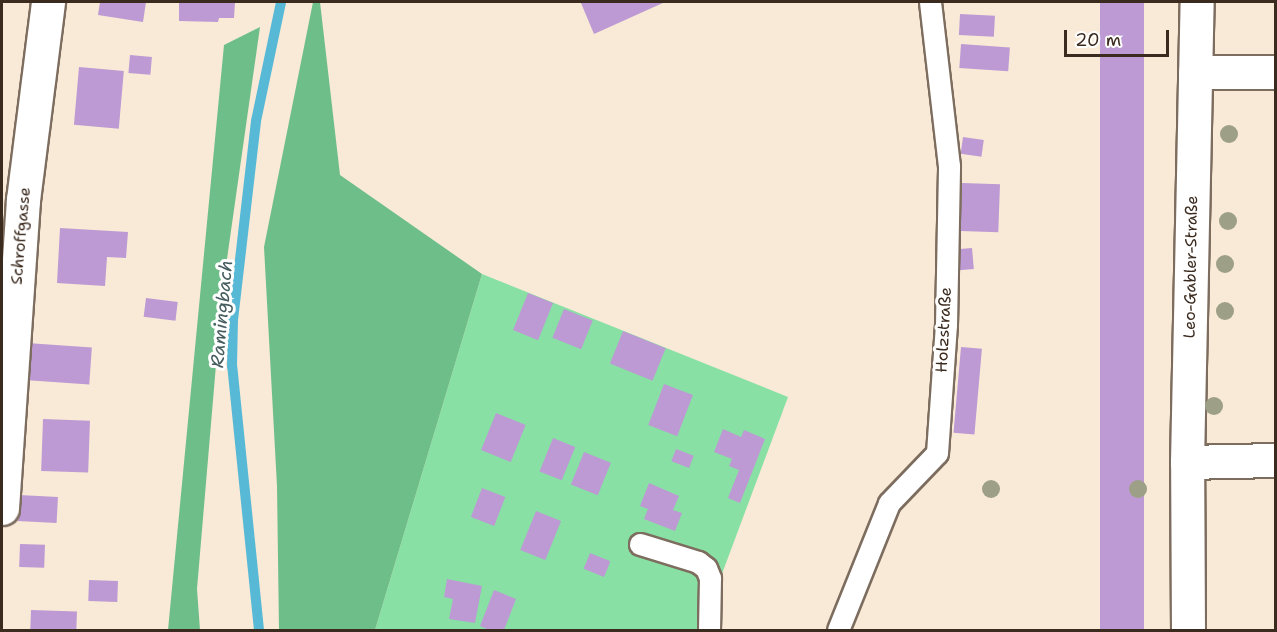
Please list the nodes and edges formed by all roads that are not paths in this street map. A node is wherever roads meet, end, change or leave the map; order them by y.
1 (48, 2) edge
2 (930, 2) edge
3 (1197, 2) edge
4 (1195, 72) junction
5 (1275, 72) edge
6 (1275, 460) edge
7 (1187, 462) junction
8 (2, 508) edge
9 (640, 544) dead end
10 (709, 630) edge
11 (838, 630) edge
12 (1188, 630) edge

1 - 8 street, Schroffgasse
2 - 11 lane, Holzstraße
3 - 4 street, Leo-Gabler-Straße
4 - 5 street
4 - 7 street, Leo-Gabler-Straße
6 - 7 street
7 - 12 street, Leo-Gabler-Straße
9 - 10 lane

